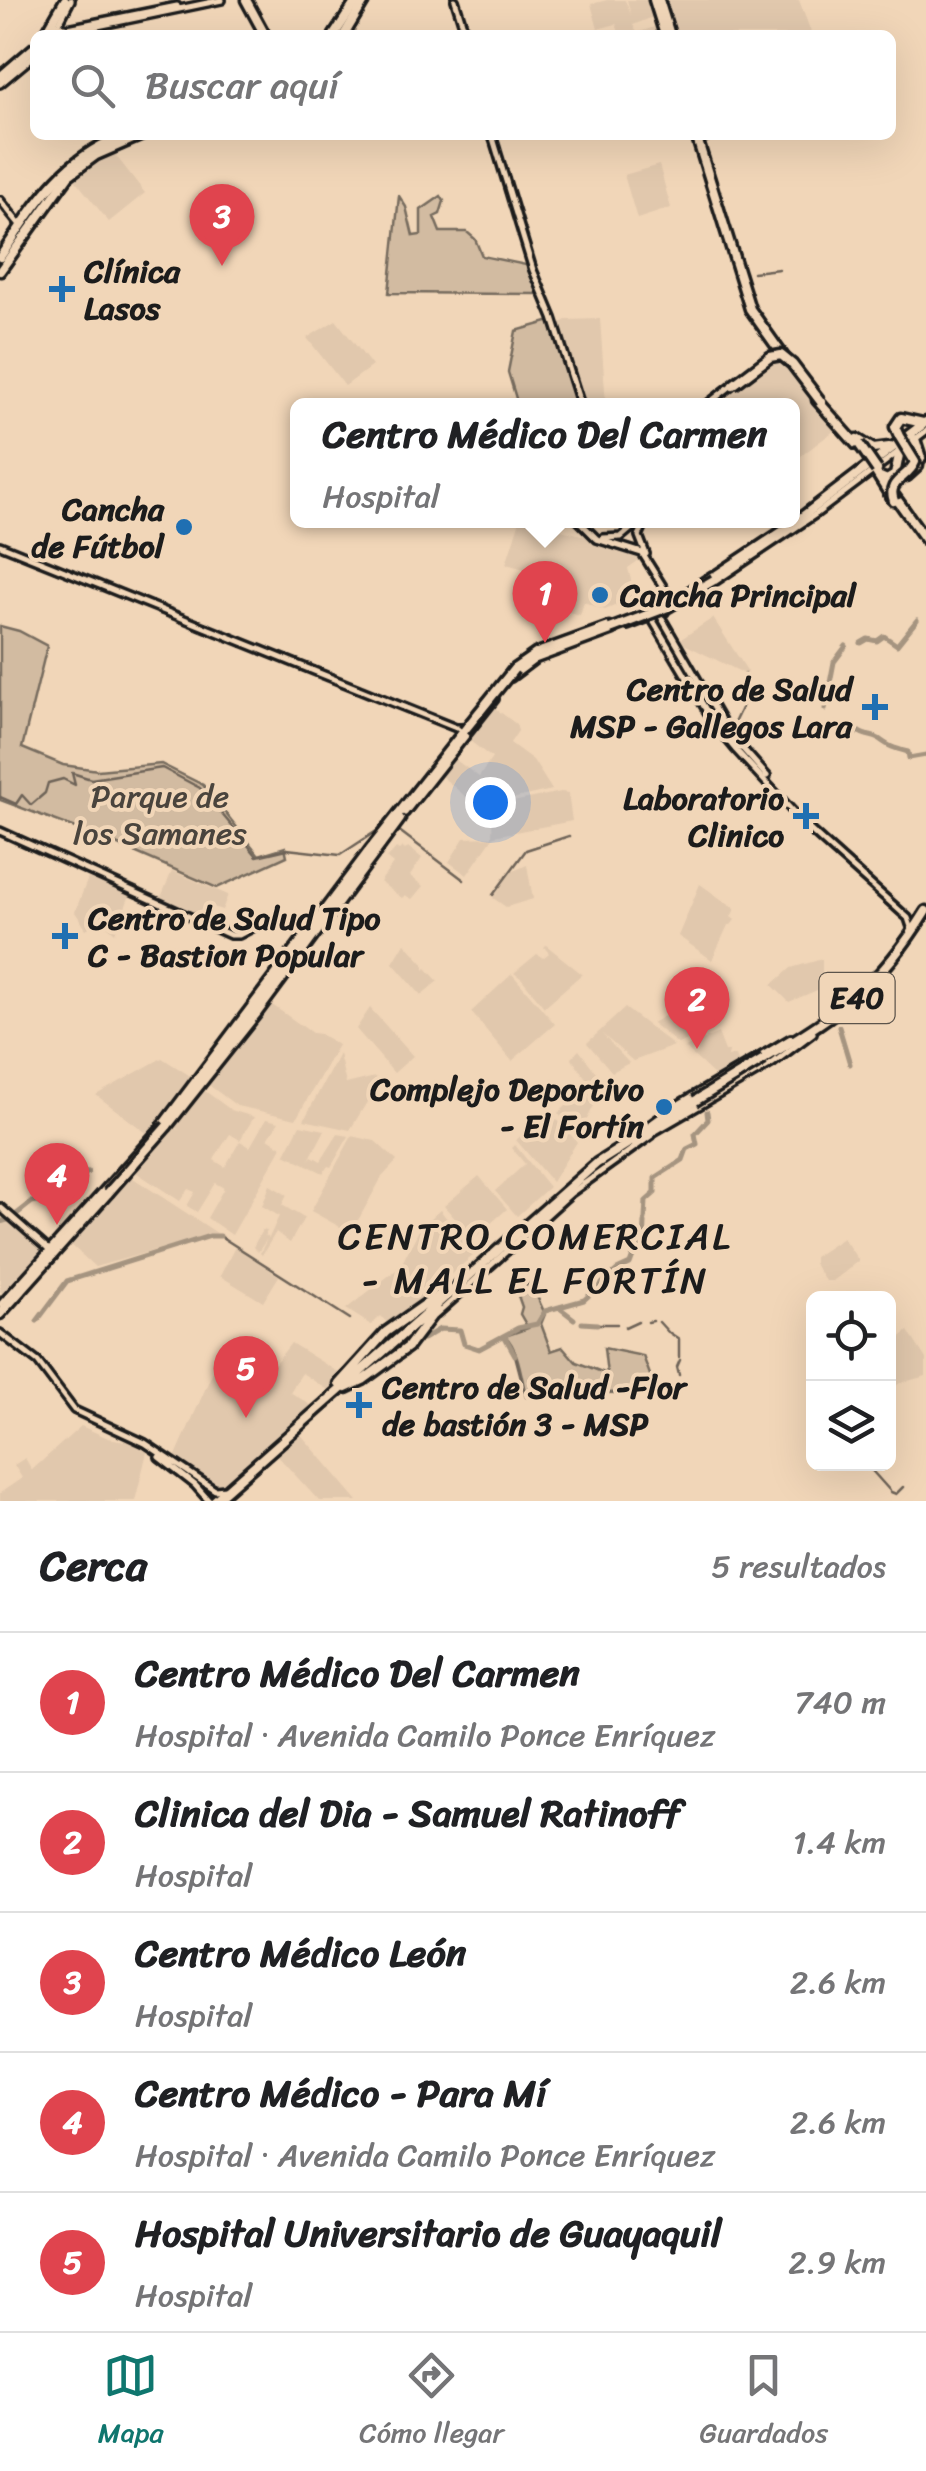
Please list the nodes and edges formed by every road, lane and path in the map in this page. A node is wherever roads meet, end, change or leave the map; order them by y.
1 (67, 0) edge
2 (207, 0) edge
3 (222, 0) edge
4 (248, 0) edge
5 (360, 0) edge
6 (453, 0) edge
7 (657, 0) edge
8 (52, 29) edge
9 (79, 30) edge
10 (263, 30) edge
11 (341, 30) edge
12 (463, 30) edge
13 (666, 30) edge
14 (30, 53) edge
15 (3, 75) edge
16 (123, 140) edge
17 (494, 140) edge
18 (699, 140) edge
19 (700, 140) edge
20 (90, 154) junction
21 (83, 164) junction
22 (716, 200) junction
23 (0, 202) edge
24 (727, 222) junction
25 (24, 232) junction
26 (0, 260) edge
27 (0, 274) edge
28 (769, 337) junction
29 (779, 348) junction
30 (731, 386) junction
31 (579, 398) edge
32 (717, 398) edge
33 (718, 398) edge
34 (836, 418) junction
35 (925, 425) edge
36 (849, 435) junction
37 (906, 436) junction
38 (890, 447) junction
39 (900, 450) junction
40 (922, 462) edge
41 (908, 472) junction
42 (875, 473) junction
43 (840, 486) junction
44 (895, 501) junction
45 (830, 503) junction
46 (904, 515) junction
47 (800, 516) edge
48 (800, 517) edge
49 (800, 522) edge
50 (800, 523) edge
51 (588, 528) edge
52 (589, 528) edge
53 (633, 528) edge
54 (642, 528) edge
55 (784, 528) edge
56 (785, 528) edge
57 (792, 528) edge
58 (792, 528) edge
59 (628, 532) junction
60 (639, 538) junction
61 (926, 542) edge
62 (0, 547) edge
63 (630, 548) junction
64 (730, 568) junction
65 (657, 574) junction
66 (718, 577) junction
67 (674, 603) junction
68 (657, 612) junction
69 (650, 615) junction
70 (638, 620) junction
71 (659, 631) junction
72 (597, 633) junction
73 (526, 658) junction
74 (514, 670) junction
75 (495, 693) junction
76 (485, 706) junction
77 (466, 729) junction
78 (454, 749) junction
79 (411, 798) junction
80 (0, 832) edge
81 (375, 849) junction
82 (861, 873) junction
83 (926, 913) edge
84 (313, 927) junction
85 (911, 934) junction
86 (304, 938) junction
87 (813, 1031) junction
88 (731, 1072) junction
89 (739, 1084) junction
90 (705, 1088) junction
91 (713, 1100) junction
92 (166, 1124) junction
93 (652, 1135) junction
94 (623, 1146) junction
95 (590, 1173) junction
96 (576, 1190) junction
97 (0, 1208) edge
98 (88, 1215) junction
99 (63, 1237) junction
100 (49, 1250) junction
101 (476, 1273) junction
102 (16, 1293) junction
103 (0, 1312) edge
104 (0, 1334) edge
105 (400, 1345) junction
106 (346, 1388) junction
107 (328, 1400) junction
108 (228, 1488) junction
109 (214, 1501) edge

1 - 8 main road
2 - 8 main road
3 - 9 main road
4 - 10 main road
5 - 11 main road
6 - 12 main road
7 - 13 main road
14 - 15 main road
16 - 20 main road
16 - 21 main road
16 - 25 main road
17 - 31 main road
18 - 22 main road
19 - 24 main road
20 - 21 main road
20 - 25 main road
21 - 25 main road
22 - 24 main road
22 - 28 main road
23 - 25 main road
24 - 29 main road
25 - 26 main road
25 - 27 main road
28 - 29 main road
28 - 30 main road
29 - 33 main road
29 - 34 main road
29 - 36 main road
30 - 32 main road
30 - 34 main road, bridge
34 - 36 main road
35 - 37 main road
35 - 37 main road
35 - 43 main road
35 - 45 main road
36 - 38 main road
36 - 42 main road
36 - 42 main road, bridge
37 - 38 main road
37 - 39 main road
37 - 40 main road, bridge
37 - 40 main road
37 - 41 main road, bridge
38 - 42 main road
39 - 42 main road
39 - 42 main road
40 - 61 main road, bridge
41 - 44 main road, bridge
41 - 44 main road, bridge
42 - 43 main road
42 - 44 main road, bridge
42 - 45 main road
42 - 46 main road, bridge
43 - 47 main road
43 - 48 main road
44 - 46 main road
45 - 49 main road
45 - 50 main road
46 - 61 main road
51 - 63 main road
52 - 59 main road
53 - 59 main road
54 - 60 main road
55 - 64 main road
56 - 66 main road
57 - 64 main road
58 - 66 main road
59 - 60 main road
59 - 63 main road
60 - 63 main road
60 - 65 main road
62 - 77 main road
62 - 78 main road
63 - 65 main road
64 - 66 main road
65 - 67 main road
66 - 67 main road
66 - 72 main road, bridge
67 - 68 main road
68 - 69 main road
68 - 82 main road
69 - 70 main road
69 - 71 main road
70 - 71 main road
70 - 72 main road
71 - 82 main road
72 - 73 main road
72 - 74 main road
72 - 75 main road
73 - 74 main road
73 - 75 main road
74 - 77 main road, bridge
75 - 76 main road
76 - 77 main road
76 - 78 main road
77 - 78 main road
77 - 79 main road
78 - 79 main road
78 - 81 main road
79 - 81 main road
80 - 84 main road
80 - 86 main road
81 - 84 main road
81 - 92 main road
82 - 83 main road
82 - 85 main road
83 - 85 main road, E40
83 - 87 main road, E40
84 - 86 main road
85 - 87 main road, E40
86 - 92 main road
87 - 88 main road
87 - 89 main road
87 - 94 main road, E40, bridge
88 - 89 main road
88 - 90 main road
89 - 91 main road
89 - 91 main road
90 - 91 main road
90 - 94 main road
91 - 93 main road
92 - 98 main road, bridge
92 - 98 main road
93 - 94 main road
93 - 96 main road
94 - 95 main road, E40
94 - 101 main road, E40
95 - 96 main road
95 - 101 main road, E40
96 - 101 main road
97 - 100 main road
98 - 99 main road
98 - 102 main road
99 - 100 main road
99 - 102 main road
100 - 102 main road
101 - 105 main road, E40
101 - 105 main road, E40
101 - 107 main road
102 - 103 main road
104 - 108 main road
104 - 109 main road
105 - 106 main road, E40
105 - 106 main road
105 - 107 main road, E40
106 - 109 main road, E40
107 - 108 main road, E40
108 - 109 main road, E40

